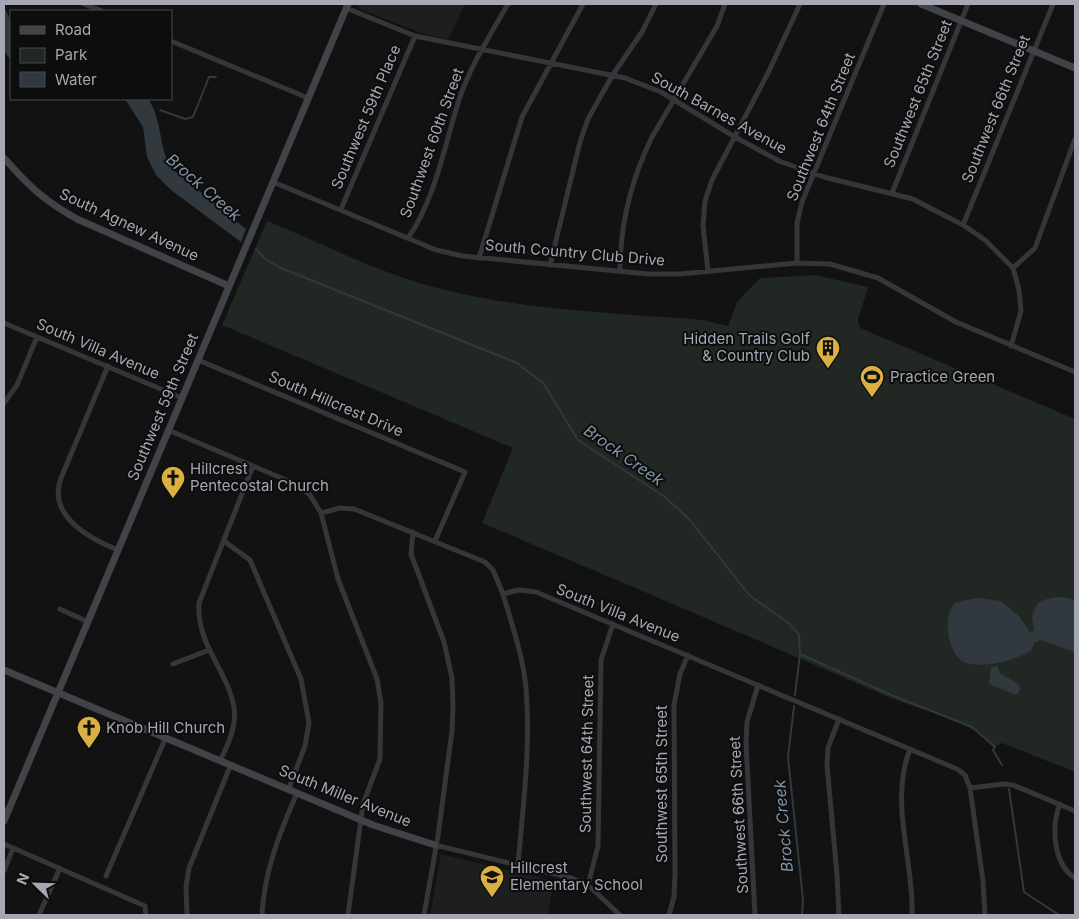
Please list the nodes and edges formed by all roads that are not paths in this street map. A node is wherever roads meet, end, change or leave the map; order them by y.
1 (84, 4) edge
2 (508, 4) edge
3 (583, 4) edge
4 (656, 4) edge
5 (725, 4) edge
6 (800, 4) edge
7 (884, 4) edge
8 (921, 4) edge
9 (968, 4) edge
10 (1053, 4) edge
11 (347, 6) edge
12 (99, 10) edge
13 (961, 20) junction
14 (415, 36) junction
15 (172, 41) edge
16 (482, 49) junction
17 (1033, 51) junction
18 (550, 63) junction
19 (1075, 68) edge
20 (612, 76) junction
21 (308, 98) junction
22 (673, 100) junction
23 (735, 137) junction
24 (1075, 139) edge
25 (4, 158) edge
26 (814, 173) junction
27 (273, 182) junction
28 (892, 193) junction
29 (340, 209) junction
30 (963, 225) junction
31 (408, 238) junction
32 (480, 258) junction
33 (797, 263) junction
34 (550, 265) junction
35 (1013, 268) junction
36 (620, 271) junction
37 (708, 271) junction
38 (229, 286) junction
39 (4, 323) edge
40 (37, 337) junction
41 (1011, 346) junction
42 (198, 360) junction
43 (108, 366) junction
44 (1075, 372) edge
45 (182, 398) junction
46 (4, 403) edge
47 (168, 430) junction
48 (253, 466) junction
49 (321, 513) junction
50 (413, 532) junction
51 (224, 541) junction
52 (435, 541) junction
53 (118, 550) junction
54 (503, 594) junction
55 (60, 609) dead end
56 (88, 622) junction
57 (613, 624) junction
58 (209, 650) junction
59 (688, 655) junction
60 (172, 664) dead end
61 (4, 670) edge
62 (758, 685) junction
63 (58, 692) junction
64 (839, 719) junction
65 (166, 737) junction
66 (910, 749) junction
67 (221, 760) junction
68 (231, 764) junction
69 (289, 788) junction
70 (970, 788) junction
71 (297, 792) junction
72 (1060, 804) junction
73 (1075, 811) edge
74 (361, 818) junction
75 (4, 822) edge
76 (4, 844) edge
77 (435, 845) junction
78 (14, 848) junction
79 (518, 865) junction
80 (60, 868) junction
81 (4, 871) edge
82 (106, 876) dead end
83 (1075, 878) edge
84 (588, 885) junction
85 (39, 915) edge
86 (146, 915) edge
87 (187, 915) edge
88 (262, 915) edge
89 (348, 915) edge
90 (424, 915) edge
91 (620, 915) edge
92 (669, 915) edge
93 (755, 915) edge
94 (839, 915) edge
95 (912, 915) edge
96 (985, 915) edge

1 - 12 street
2 - 16 street, Southwest 60th Street
3 - 18 street
4 - 20 street
5 - 22 street
6 - 23 street
7 - 26 street, Southwest 64th Street
8 - 13 main road
9 - 13 street, Southwest 65th Street
10 - 17 street, Southwest 66th Street
11 - 14 street, South Barnes Avenue
11 - 21 main road, Southwest 59th Street
13 - 17 main road
13 - 28 street, Southwest 65th Street
14 - 16 street, South Barnes Avenue
14 - 29 street, Southwest 59th Place
15 - 21 street
16 - 18 street, South Barnes Avenue
16 - 31 street, Southwest 60th Street
17 - 19 main road
17 - 30 street, Southwest 66th Street
18 - 20 street, South Barnes Avenue
18 - 32 street
20 - 22 street, South Barnes Avenue
20 - 34 street
21 - 27 main road, Southwest 59th Street
22 - 23 street, South Barnes Avenue
22 - 36 street
23 - 26 street, South Barnes Avenue
23 - 37 street
24 - 35 street
25 - 38 main road, South Agnew Avenue
26 - 28 street, South Barnes Avenue
26 - 33 street, Southwest 64th Street
27 - 29 street, South Country Club Drive
27 - 38 main road, Southwest 59th Street
28 - 30 street, South Barnes Avenue
29 - 31 street, South Country Club Drive
30 - 35 street, South Barnes Avenue
31 - 32 street, South Country Club Drive
32 - 34 street, South Country Club Drive
33 - 37 street, South Country Club Drive
33 - 41 street, South Country Club Drive
34 - 36 street, South Country Club Drive
35 - 41 street, South Barnes Avenue
36 - 37 street, South Country Club Drive
38 - 42 main road, Southwest 59th Street
39 - 40 street, South Villa Avenue
40 - 43 street, South Villa Avenue
40 - 46 street
41 - 44 street, South Country Club Drive
42 - 45 main road, Southwest 59th Street
42 - 52 street, South Hillcrest Drive
43 - 45 street, South Villa Avenue
43 - 53 street
45 - 47 main road, Southwest 59th Street
47 - 48 street
47 - 53 main road, Southwest 59th Street
48 - 49 street
48 - 51 street
49 - 50 street
49 - 74 street
50 - 52 street
50 - 77 street
51 - 58 street
51 - 69 street
52 - 54 street
53 - 56 main road, Southwest 59th Street
54 - 57 street, South Villa Avenue
54 - 79 street
55 - 56 street
56 - 63 main road, Southwest 59th Street
57 - 59 street, South Villa Avenue
57 - 84 street, Southwest 64th Street
58 - 60 street
58 - 67 street
59 - 62 street, South Villa Avenue
59 - 92 street, Southwest 65th Street
61 - 63 main road, South Miller Avenue
62 - 64 street, South Villa Avenue
62 - 93 street, Southwest 66th Street
63 - 65 main road, South Miller Avenue
63 - 75 main road, Southwest 59th Street
64 - 66 street, South Villa Avenue
64 - 94 street
65 - 67 main road, South Miller Avenue
65 - 82 street
66 - 70 street, South Villa Avenue
66 - 95 street
67 - 68 main road, South Miller Avenue
68 - 69 main road, South Miller Avenue
68 - 87 street
69 - 71 main road, South Miller Avenue
70 - 72 street
70 - 96 street
71 - 74 main road, South Miller Avenue
71 - 88 street
72 - 73 street
72 - 83 street
74 - 77 main road, South Miller Avenue
74 - 89 street
76 - 78 street
77 - 79 street, South Miller Avenue
77 - 90 street
78 - 80 street
78 - 81 street
79 - 84 street, South Miller Avenue
80 - 85 street
80 - 86 street
84 - 91 street, South Miller Avenue

